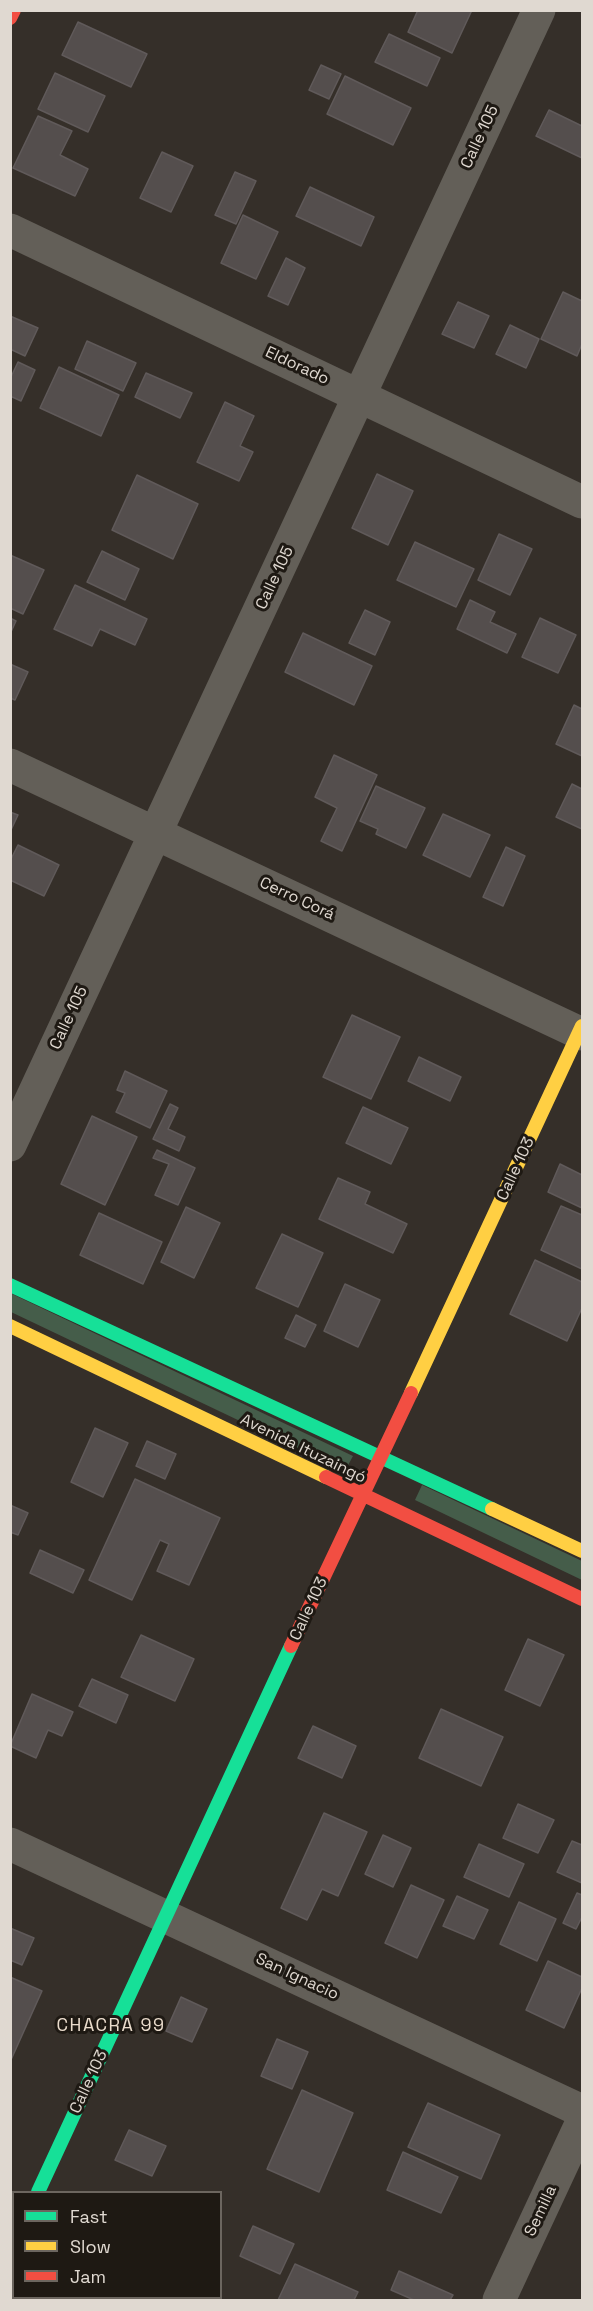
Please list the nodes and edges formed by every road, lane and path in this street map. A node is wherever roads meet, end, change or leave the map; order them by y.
1 (14, 10) edge
2 (539, 10) edge
3 (10, 18) edge
4 (10, 230) edge
5 (360, 396) junction
6 (582, 502) edge
7 (10, 765) edge
8 (155, 833) junction
9 (582, 1031) edge
10 (10, 1144) edge
11 (10, 1285) edge
12 (10, 1326) edge
13 (381, 1457) junction
14 (361, 1495) junction
15 (582, 1551) edge
16 (582, 1599) edge
17 (10, 1844) edge
18 (167, 1917) junction
19 (582, 2111) edge
20 (582, 2122) edge
21 (39, 2191) edge
22 (499, 2301) edge

1 - 3 street
2 - 5 street, Calle 105
4 - 5 street, Eldorado
5 - 6 street, Eldorado
5 - 8 street, Calle 105
7 - 8 street, Cerro Corá
8 - 9 street, Cerro Corá
8 - 10 street, Calle 105
9 - 13 street, Calle 103
11 - 13 street, Avenida Ituzaingó
12 - 14 street, Avenida Ituzaingó
13 - 14 street, Calle 103
13 - 15 street, Avenida Ituzaingó
14 - 16 street, Avenida Ituzaingó
14 - 18 street, Calle 103
17 - 18 street, San Ignacio
18 - 19 street, San Ignacio
18 - 21 street, Calle 103
20 - 22 street, Semilla

